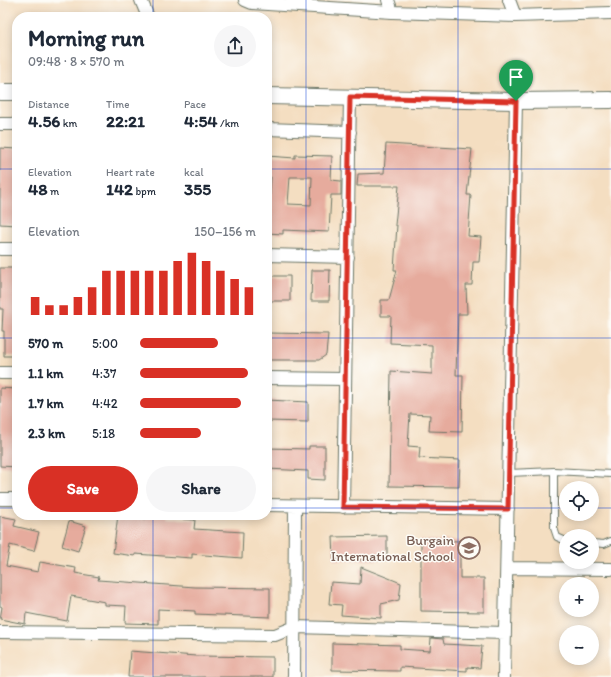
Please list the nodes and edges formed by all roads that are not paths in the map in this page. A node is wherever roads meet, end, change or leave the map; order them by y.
1 (141, 0) edge
2 (244, 0) edge
3 (388, 0) edge
4 (509, 0) edge
5 (146, 12) edge
6 (392, 12) junction
7 (611, 13) edge
8 (515, 16) junction
9 (0, 92) edge
10 (12, 92) edge
11 (272, 96) edge
12 (350, 97) junction
13 (611, 100) edge
14 (516, 101) junction
15 (0, 124) edge
16 (12, 124) edge
17 (272, 129) edge
18 (350, 132) junction
19 (0, 249) edge
20 (12, 250) edge
21 (272, 255) edge
22 (348, 257) junction
23 (0, 373) edge
24 (12, 373) edge
25 (272, 378) edge
26 (345, 379) junction
27 (554, 471) junction
28 (508, 473) junction
29 (611, 474) edge
30 (0, 499) edge
31 (12, 499) edge
32 (272, 505) edge
33 (295, 506) junction
34 (343, 507) junction
35 (508, 509) junction
36 (559, 538) edge
37 (611, 541) edge
38 (599, 544) edge
39 (507, 568) junction
40 (611, 569) edge
41 (295, 627) junction
42 (0, 632) edge
43 (505, 633) junction
44 (294, 677) edge
45 (504, 677) edge

1 - 5 street
2 - 6 street
3 - 6 street
4 - 8 street
6 - 8 street
7 - 8 street
9 - 10 street
11 - 12 street
12 - 14 street
12 - 18 street
13 - 14 street
14 - 28 street
15 - 16 street
17 - 18 street
18 - 22 street
19 - 20 street
21 - 22 street
22 - 26 street
23 - 24 street
25 - 26 street
26 - 34 street
27 - 28 lane
27 - 29 lane
27 - 36 lane
28 - 35 street
30 - 31 street
32 - 33 street
33 - 34 street
33 - 41 street
34 - 35 street
35 - 39 street
37 - 38 lane
39 - 40 street
39 - 43 street
41 - 42 street
41 - 43 street
41 - 44 street
43 - 45 street

